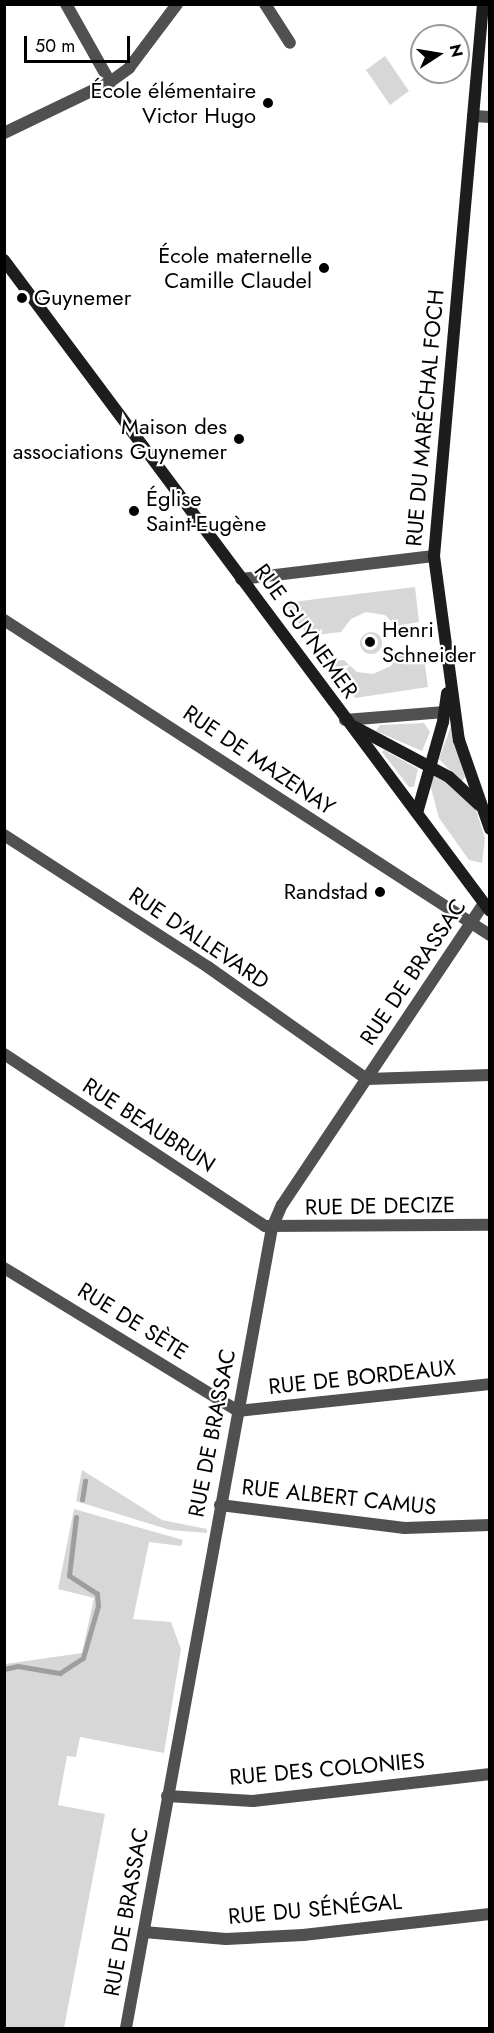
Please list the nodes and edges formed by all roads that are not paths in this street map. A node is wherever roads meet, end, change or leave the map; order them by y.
1 (66, 4) edge
2 (177, 4) edge
3 (265, 4) edge
4 (483, 4) edge
5 (290, 43) dead end
6 (110, 82) junction
7 (473, 116) junction
8 (489, 117) edge
9 (4, 133) edge
10 (4, 260) edge
11 (434, 556) junction
12 (241, 579) junction
13 (4, 620) edge
14 (449, 677) junction
15 (445, 712) junction
16 (345, 720) junction
17 (431, 765) junction
18 (482, 808) junction
19 (417, 813) junction
20 (489, 830) edge
21 (4, 835) edge
22 (488, 904) edge
23 (471, 924) junction
24 (489, 935) edge
25 (4, 1054) edge
26 (489, 1075) edge
27 (367, 1079) junction
28 (489, 1225) edge
29 (272, 1228) junction
30 (4, 1268) edge
31 (489, 1384) edge
32 (238, 1411) junction
33 (220, 1505) junction
34 (489, 1525) edge
35 (489, 1774) edge
36 (167, 1797) junction
37 (489, 1914) edge
38 (144, 1932) junction
39 (126, 2028) edge

1 - 6 street
2 - 6 street
3 - 5 street
4 - 7 main road, RUE DU MARÉCHAL FOCH
6 - 9 street
7 - 8 street
7 - 11 main road, RUE DU MARÉCHAL FOCH
10 - 12 main road, RUE GUYNEMER
11 - 12 street
11 - 14 main road, RUE DU MARÉCHAL FOCH
12 - 16 main road, RUE GUYNEMER
13 - 23 street, RUE DE MAZENAY
14 - 15 main road
14 - 18 main road, RUE DU MARÉCHAL FOCH
15 - 16 street
15 - 17 main road
16 - 17 main road
16 - 19 main road, RUE GUYNEMER
17 - 18 main road
17 - 19 main road
18 - 20 main road, RUE DU MARÉCHAL FOCH
19 - 22 main road, RUE GUYNEMER
21 - 27 street, RUE D'ALLEVARD
22 - 23 street, RUE DE BRASSAC
23 - 24 street, RUE DE MAZENAY
23 - 27 street, RUE DE BRASSAC
25 - 29 street, RUE BEAUBRUN
26 - 27 street
27 - 29 street, RUE DE BRASSAC
28 - 29 street, RUE DE DECIZE
29 - 32 street, RUE DE BRASSAC
30 - 32 street, RUE DE SÈTE
31 - 32 street, RUE DE BORDEAUX
32 - 33 street, RUE DE BRASSAC
33 - 34 street, RUE ALBERT CAMUS
33 - 36 street, RUE DE BRASSAC
35 - 36 street, RUE DES COLONIES
36 - 38 street, RUE DE BRASSAC
37 - 38 street, RUE DU SÉNÉGAL
38 - 39 street, RUE DE BRASSAC

